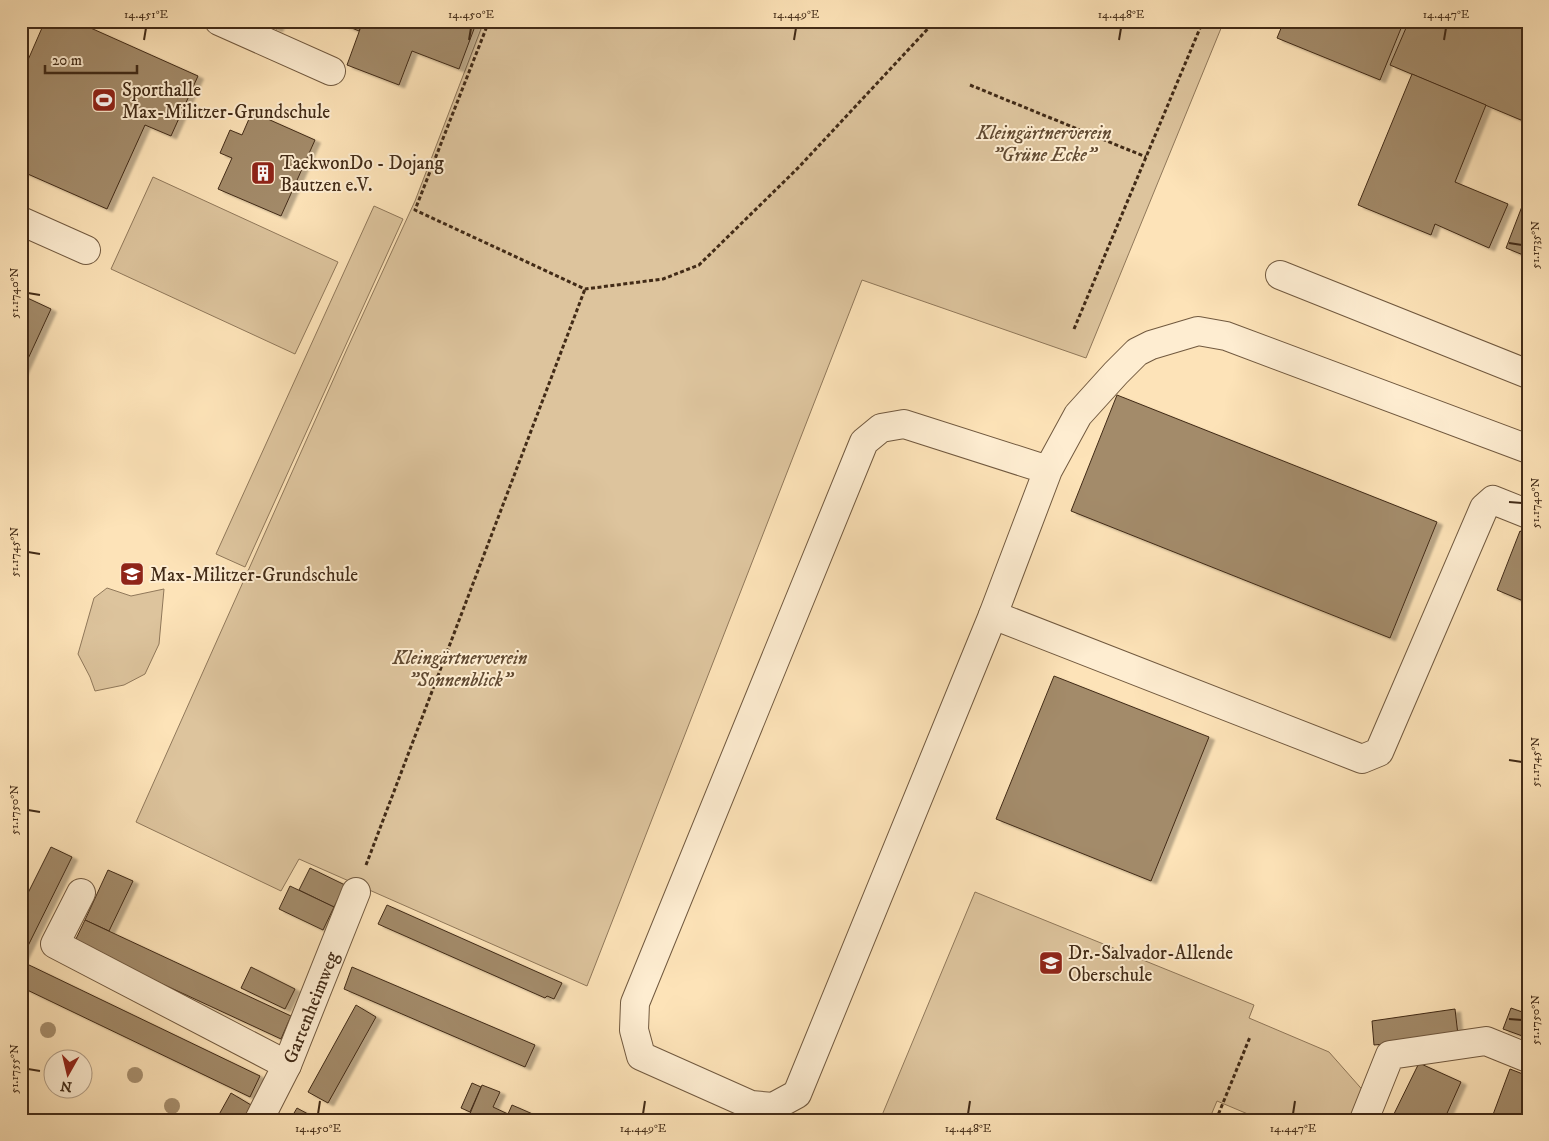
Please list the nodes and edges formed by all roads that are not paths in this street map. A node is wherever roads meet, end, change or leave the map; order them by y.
1 (219, 21) edge
2 (331, 71) dead end
3 (21, 221) edge
4 (86, 250) dead end
5 (1280, 275) dead end
6 (1528, 374) edge
7 (1528, 449) edge
8 (1048, 470) junction
9 (1528, 514) edge
10 (992, 615) junction
11 (356, 892) road end
12 (81, 894) dead end
13 (1528, 1058) edge
14 (287, 1065) junction
15 (259, 1120) edge
16 (1364, 1120) edge

1 - 2 street
3 - 4 street
5 - 6 street
7 - 8 street
8 - 10 street
8 - 10 street
9 - 10 street
11 - 14 street, Gartenheimweg
12 - 14 street
13 - 16 street
14 - 15 street, Gartenheimweg

